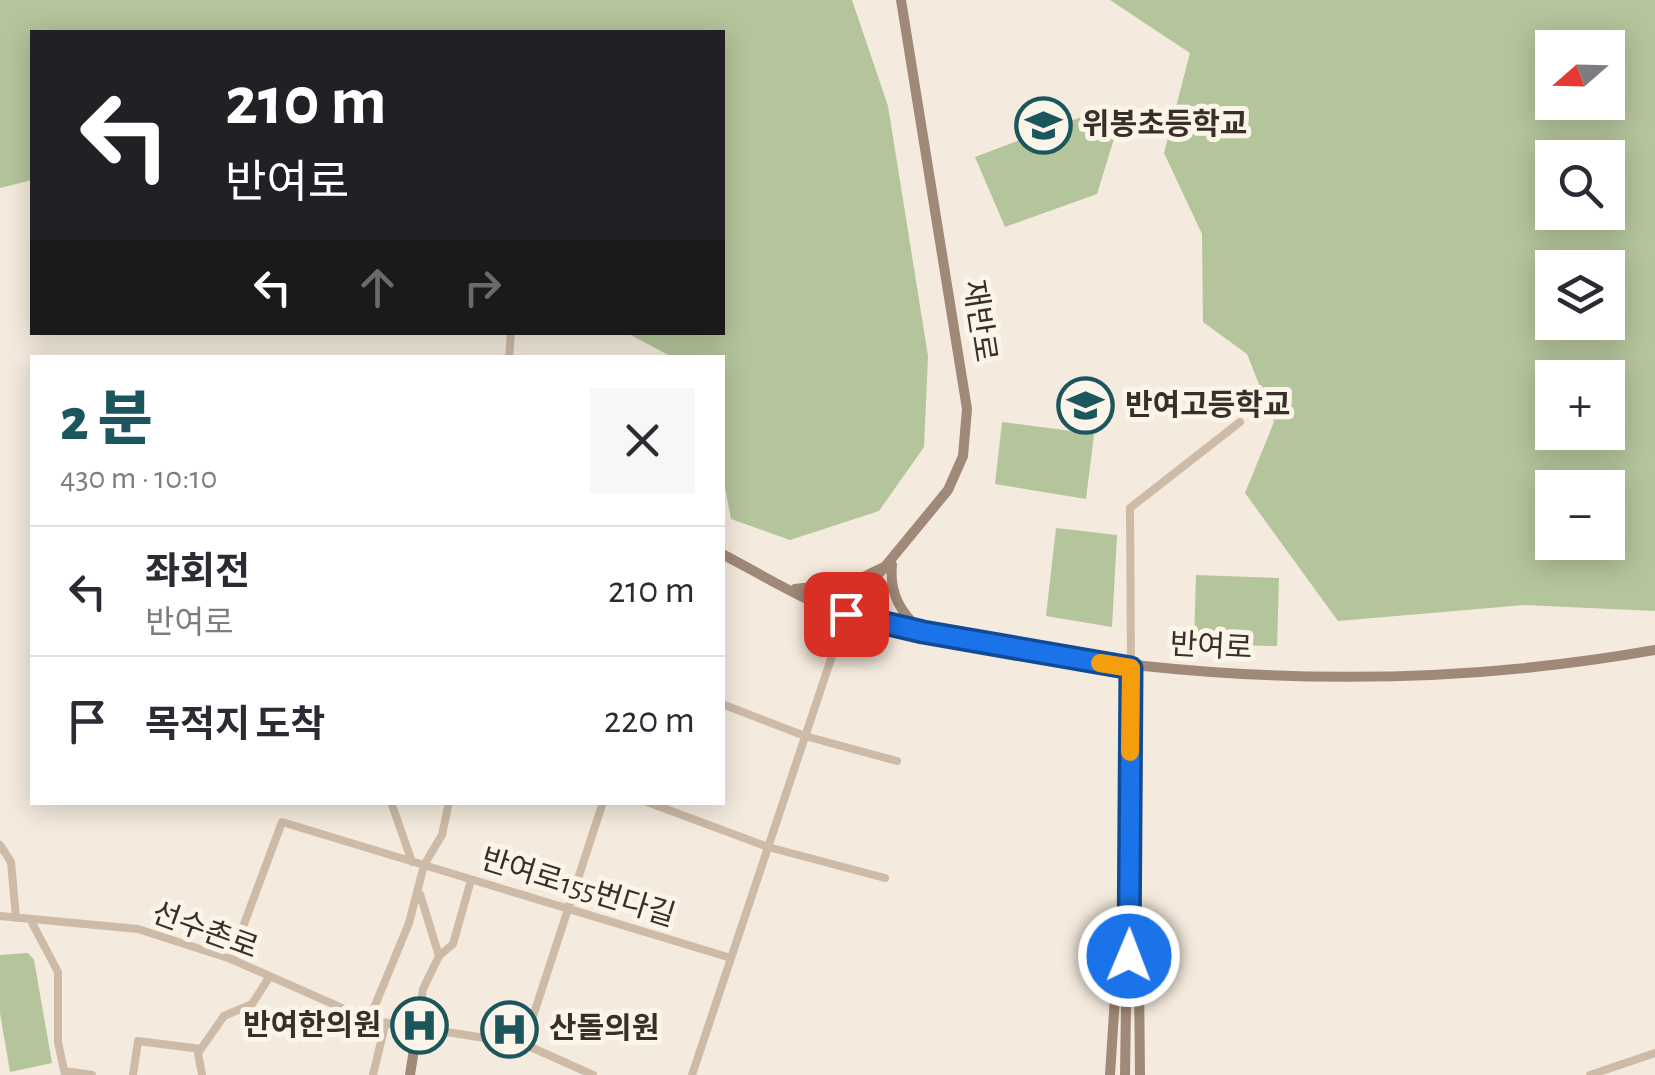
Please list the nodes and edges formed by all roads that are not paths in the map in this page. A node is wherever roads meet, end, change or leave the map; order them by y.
1 (901, 0) edge
2 (1240, 422) dead end
3 (725, 556) edge
4 (893, 562) junction
5 (786, 589) junction
6 (846, 614) junction
7 (923, 632) junction
8 (1655, 650) edge
9 (1131, 668) junction
10 (725, 705) edge
11 (805, 736) junction
12 (898, 761) dead end
13 (392, 805) edge
14 (448, 805) edge
15 (602, 805) edge
16 (655, 805) edge
17 (0, 846) edge
18 (768, 847) junction
19 (412, 862) junction
20 (424, 865) junction
21 (886, 878) dead end
22 (470, 880) junction
23 (419, 892) junction
24 (569, 908) junction
25 (0, 916) edge
26 (16, 918) junction
27 (30, 919) junction
28 (439, 956) junction
29 (1129, 956) junction
30 (730, 958) junction
31 (231, 959) junction
32 (268, 978) junction
33 (369, 1020) junction
34 (385, 1025) junction
35 (417, 1030) junction
36 (524, 1044) junction
37 (201, 1049) junction
38 (1655, 1053) edge
39 (569, 1071) edge
40 (65, 1073) edge
41 (92, 1075) edge
42 (133, 1075) edge
43 (202, 1075) edge
44 (373, 1075) edge
45 (410, 1075) edge
46 (594, 1075) edge
47 (692, 1075) edge
48 (1110, 1075) edge
49 (1125, 1075) edge
50 (1140, 1075) edge
51 (1590, 1075) edge

1 - 4 main road, 재반로
2 - 9 street
3 - 5 main road, 반여로
4 - 5 main road
4 - 6 main road, 재반로
4 - 7 main road
5 - 6 main road, 반여로
6 - 7 main road, 반여로
6 - 11 street
7 - 9 main road, 반여로
8 - 9 main road, 반여로
9 - 29 main road
10 - 11 street
11 - 12 street
11 - 18 street
13 - 19 street
14 - 20 street
15 - 24 street
16 - 18 street
17 - 26 street
18 - 21 street
18 - 30 street
19 - 20 street, 반여로155번다길
19 - 31 street, 반여로155번다길
20 - 22 street, 반여로155번다길
20 - 23 street
22 - 24 street, 반여로155번다길
22 - 28 street
23 - 28 street
23 - 33 street
24 - 30 street, 반여로155번다길
24 - 36 street
25 - 26 street, 선수촌로
26 - 27 street, 선수촌로
27 - 31 street, 선수촌로
27 - 40 street
28 - 35 street
29 - 48 main road
29 - 49 main road
29 - 50 main road
30 - 47 street
31 - 32 street, 선수촌로
32 - 33 street, 선수촌로
32 - 37 street
33 - 34 street, 선수촌로
34 - 35 street, 선수촌로
34 - 44 street
35 - 36 street, 선수촌로
35 - 45 main road
36 - 39 street, 선수촌로
37 - 42 street
37 - 43 street
38 - 51 street
39 - 46 street, 선수촌로
40 - 41 street

